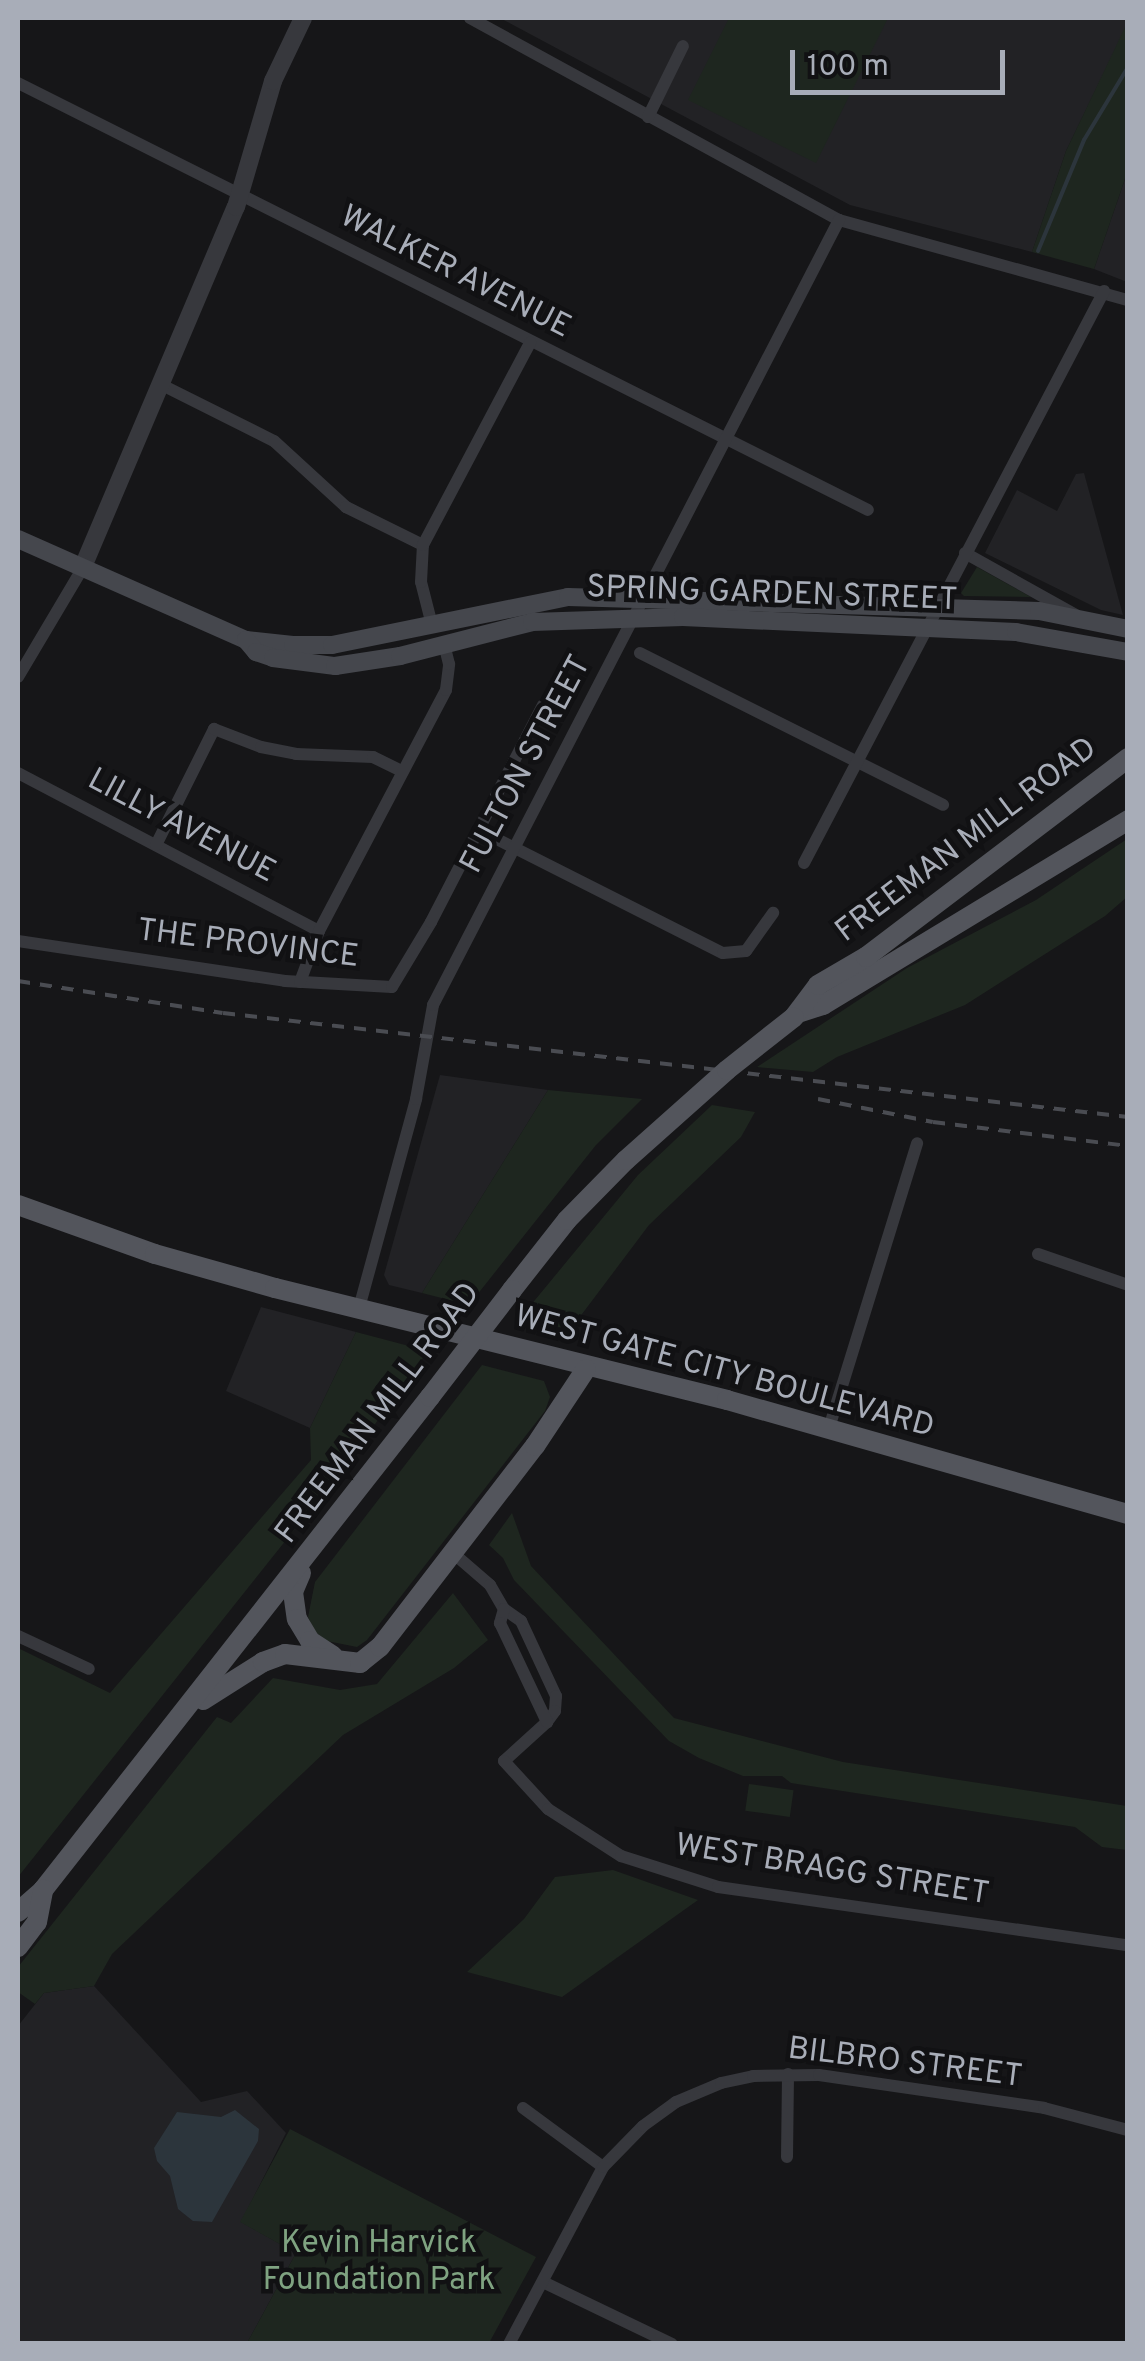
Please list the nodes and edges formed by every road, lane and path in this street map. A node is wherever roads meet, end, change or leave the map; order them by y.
1 (302, 18) edge
2 (470, 18) edge
3 (683, 46) dead end
4 (18, 84) edge
5 (648, 117) junction
6 (239, 194) junction
7 (839, 220) junction
8 (1104, 291) junction
9 (1128, 300) edge
10 (530, 343) junction
11 (160, 384) junction
12 (729, 440) junction
13 (868, 510) dead end
14 (18, 539) edge
15 (423, 545) junction
16 (965, 553) junction
17 (82, 569) junction
18 (648, 598) junction
19 (937, 607) junction
20 (1078, 616) junction
21 (637, 617) junction
22 (432, 625) junction
23 (1128, 629) edge
24 (925, 630) junction
25 (246, 640) junction
26 (444, 644) junction
27 (640, 652) dead end
28 (1128, 652) edge
29 (18, 677) edge
30 (543, 705) dead end
31 (855, 761) junction
32 (1125, 761) edge
33 (402, 771) junction
34 (18, 772) edge
35 (943, 805) dead end
36 (1128, 820) edge
37 (479, 830) junction
38 (156, 845) junction
39 (514, 848) junction
40 (804, 863) dead end
41 (773, 913) dead end
42 (320, 931) junction
43 (18, 941) edge
44 (300, 982) junction
45 (798, 1014) junction
46 (917, 1143) dead end
47 (18, 1205) edge
48 (1038, 1254) dead end
49 (1128, 1285) edge
50 (359, 1308) junction
51 (586, 1368) junction
52 (829, 1428) junction
53 (1128, 1514) edge
54 (452, 1552) junction
55 (307, 1558) junction
56 (504, 1609) junction
57 (18, 1636) edge
58 (536, 1652) junction
59 (360, 1662) junction
60 (518, 1663) junction
61 (89, 1669) dead end
62 (188, 1709) junction
63 (547, 1722) junction
64 (44, 1890) junction
65 (20, 1908) edge
66 (1128, 1944) edge
67 (18, 1946) edge
68 (788, 2074) junction
69 (523, 2108) dead end
70 (1128, 2130) edge
71 (787, 2157) dead end
72 (603, 2167) junction
73 (543, 2282) junction
74 (509, 2344) edge
75 (672, 2344) edge

1 - 6 street
2 - 5 street
3 - 5 street
4 - 6 street, WALKER AVENUE
5 - 7 street
6 - 10 street, WALKER AVENUE
6 - 11 street
7 - 8 street
7 - 12 street, FULTON STREET
8 - 9 street
8 - 16 street
10 - 12 street, WALKER AVENUE
10 - 15 street
11 - 15 street
11 - 17 street
12 - 13 street, WALKER AVENUE
12 - 18 street, FULTON STREET
14 - 17 main road, SPRING GARDEN STREET
15 - 22 street
16 - 19 street
16 - 20 street
17 - 25 main road, SPRING GARDEN STREET
17 - 29 street
18 - 19 main road, SPRING GARDEN STREET
18 - 21 street, FULTON STREET
18 - 22 main road, SPRING GARDEN STREET
19 - 20 main road, SPRING GARDEN STREET
19 - 24 street
20 - 23 main road, SPRING GARDEN STREET
21 - 24 main road, SPRING GARDEN STREET
21 - 26 main road, SPRING GARDEN STREET
21 - 39 street, FULTON STREET
22 - 25 main road, SPRING GARDEN STREET
24 - 28 main road, SPRING GARDEN STREET
24 - 31 street
25 - 26 main road, SPRING GARDEN STREET
26 - 33 street
27 - 31 street
30 - 37 street, THE PROVINCE
31 - 35 street
31 - 40 street
32 - 45 main road, FREEMAN MILL ROAD
33 - 38 street
33 - 42 street
34 - 38 street, LILLY AVENUE
36 - 45 main road, FREEMAN MILL ROAD
37 - 39 street
37 - 44 street, THE PROVINCE
38 - 42 street, LILLY AVENUE
39 - 41 street
39 - 50 street, FULTON STREET
42 - 44 street
43 - 44 street, THE PROVINCE
45 - 55 main road, FREEMAN MILL ROAD, bridge
46 - 52 street
47 - 50 main road, WEST GATE CITY BOULEVARD
48 - 49 street
50 - 51 main road, WEST GATE CITY BOULEVARD
51 - 52 main road, WEST GATE CITY BOULEVARD
51 - 54 main road
52 - 53 main road, WEST GATE CITY BOULEVARD
54 - 56 street
54 - 59 main road
55 - 59 main road
55 - 62 main road, FREEMAN MILL ROAD
56 - 58 street
56 - 60 street
57 - 61 street
58 - 60 street
58 - 63 street
59 - 62 main road
60 - 63 street
62 - 64 main road, FREEMAN MILL ROAD
63 - 66 street, WEST BRAGG STREET
64 - 65 main road, FREEMAN MILL ROAD
64 - 67 main road, FREEMAN MILL ROAD
68 - 70 street, BILBRO STREET
68 - 71 street
68 - 72 street, BILBRO STREET
69 - 72 street
72 - 73 street, BILBRO STREET
73 - 74 street, BILBRO STREET
73 - 75 street

